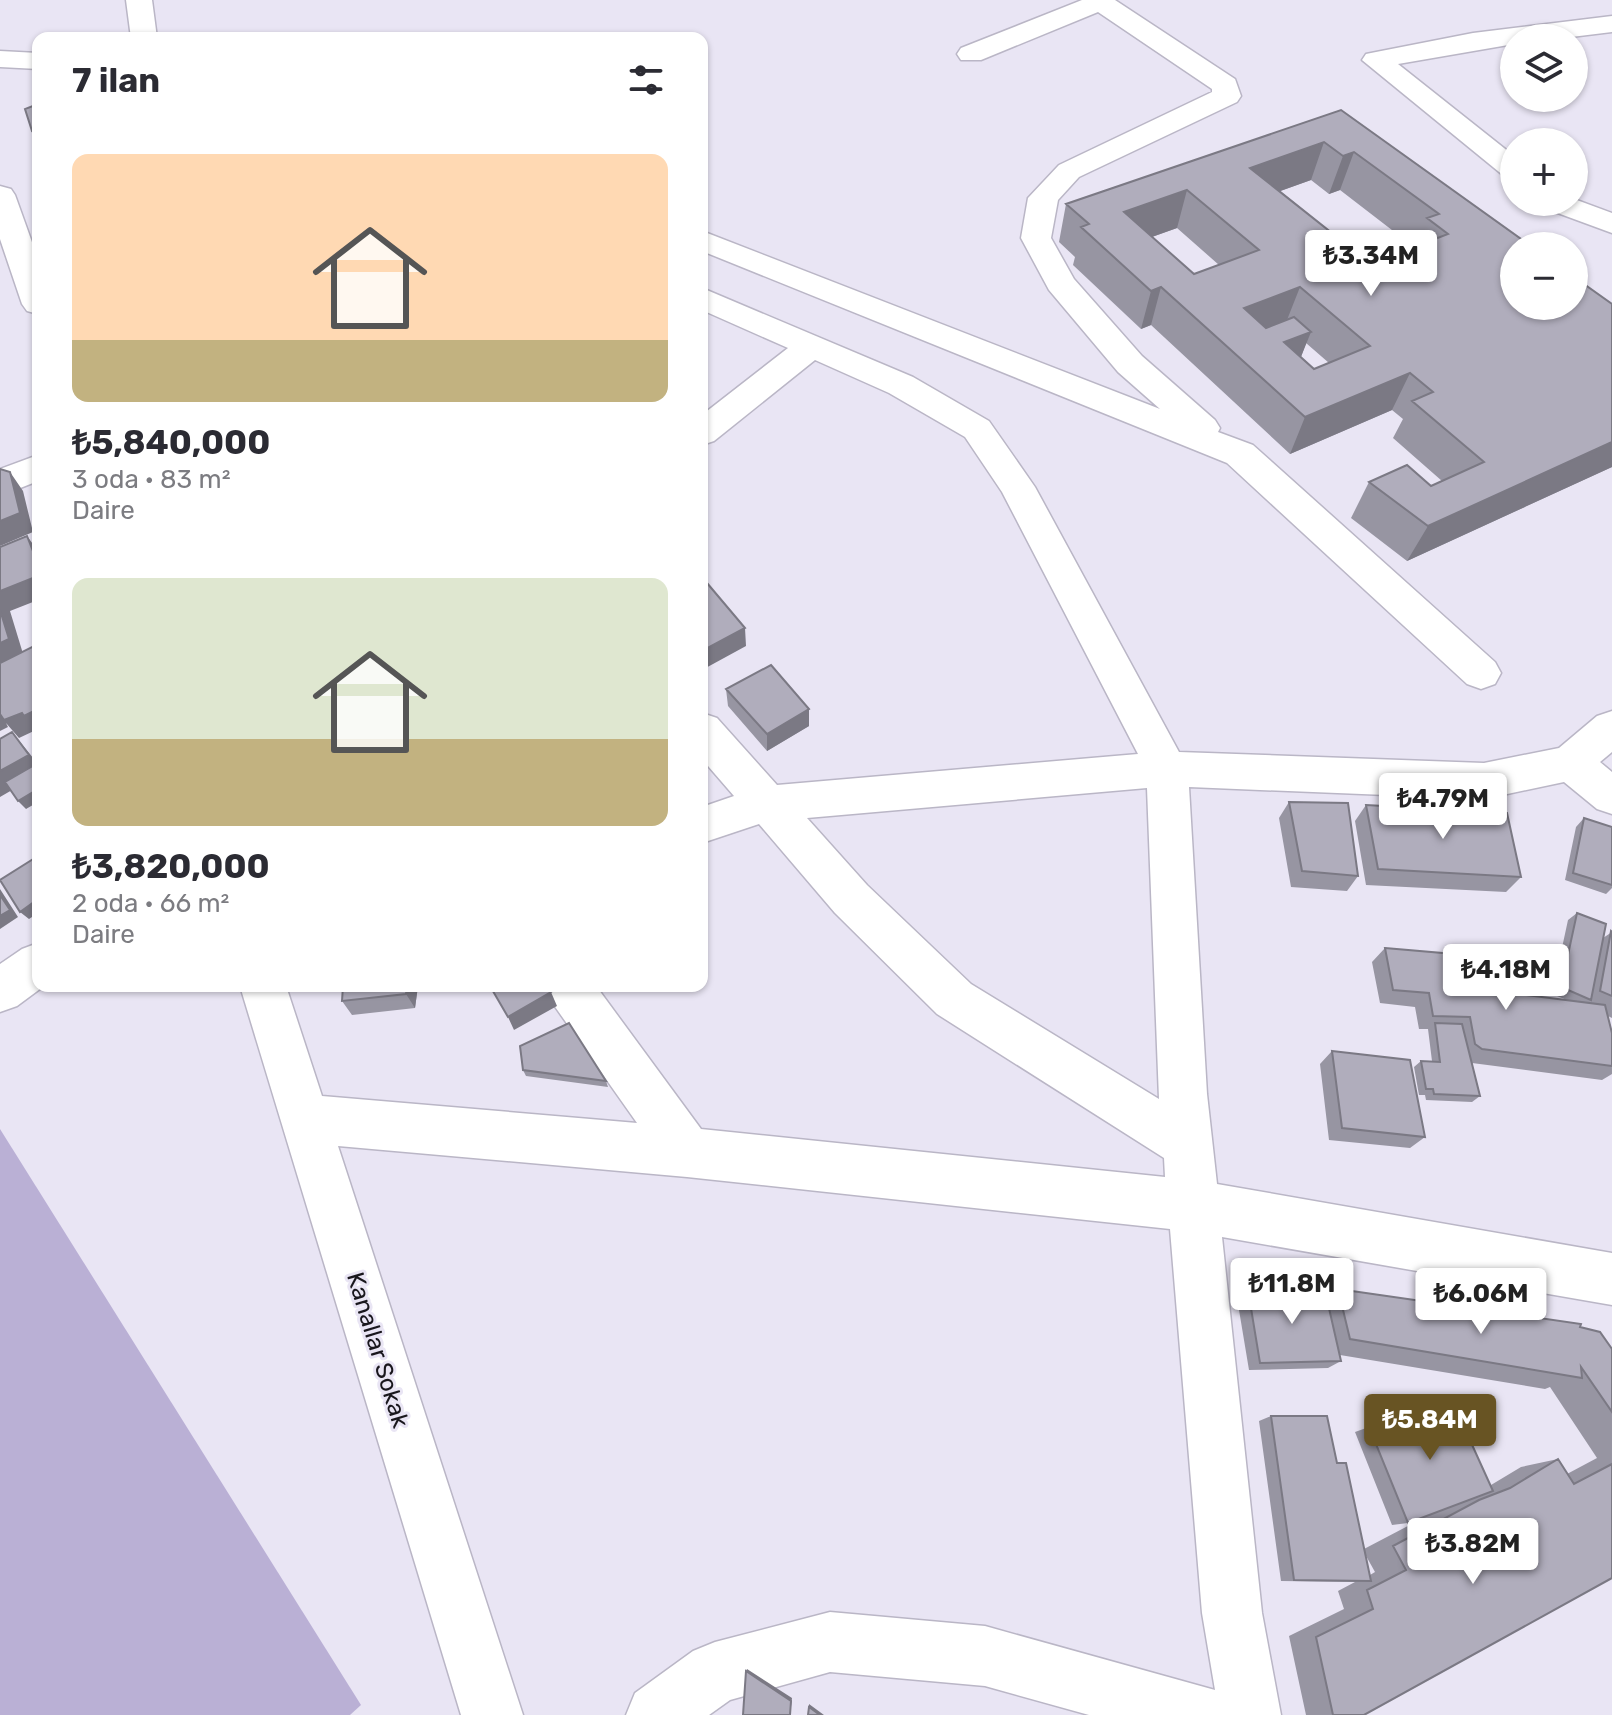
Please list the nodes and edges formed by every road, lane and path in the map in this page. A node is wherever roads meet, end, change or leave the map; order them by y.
1 (139, 0) edge
2 (1102, 1) edge
3 (1612, 24) edge
4 (143, 32) edge
5 (971, 54) dead end
6 (0, 59) edge
7 (32, 61) edge
8 (1500, 159) edge
9 (11, 201) edge
10 (1588, 215) edge
11 (1612, 224) edge
12 (708, 242) edge
13 (13, 269) edge
14 (32, 296) edge
15 (708, 301) edge
16 (813, 345) junction
17 (708, 428) edge
18 (1229, 450) junction
19 (32, 470) edge
20 (0, 483) edge
21 (1481, 673) dead end
22 (1612, 728) edge
23 (708, 737) edge
24 (1571, 763) junction
25 (1167, 769) junction
26 (1612, 796) edge
27 (766, 804) junction
28 (708, 823) edge
29 (32, 968) edge
30 (0, 991) edge
31 (278, 992) edge
32 (572, 992) edge
33 (306, 1119) junction
34 (1189, 1145) junction
35 (687, 1152) junction
36 (1194, 1206) junction
37 (1612, 1279) edge
38 (492, 1715) edge
39 (657, 1715) edge
40 (1201, 1715) edge
41 (1250, 1715) edge

1 - 4 street
2 - 5 street
2 - 18 street
3 - 8 street
6 - 7 street
9 - 13 street
10 - 11 street
12 - 18 street
13 - 14 street
15 - 16 street
16 - 17 street
16 - 25 street
18 - 21 street
19 - 20 street
22 - 24 street
23 - 27 street
24 - 25 street
24 - 26 street
25 - 27 street
25 - 34 street
27 - 28 street
27 - 34 street
29 - 30 street
31 - 33 street, Kanallar Sokak
32 - 35 street
33 - 35 street
33 - 38 street, Kanallar Sokak
34 - 36 street
35 - 36 street
36 - 37 street
36 - 41 street
39 - 40 street

